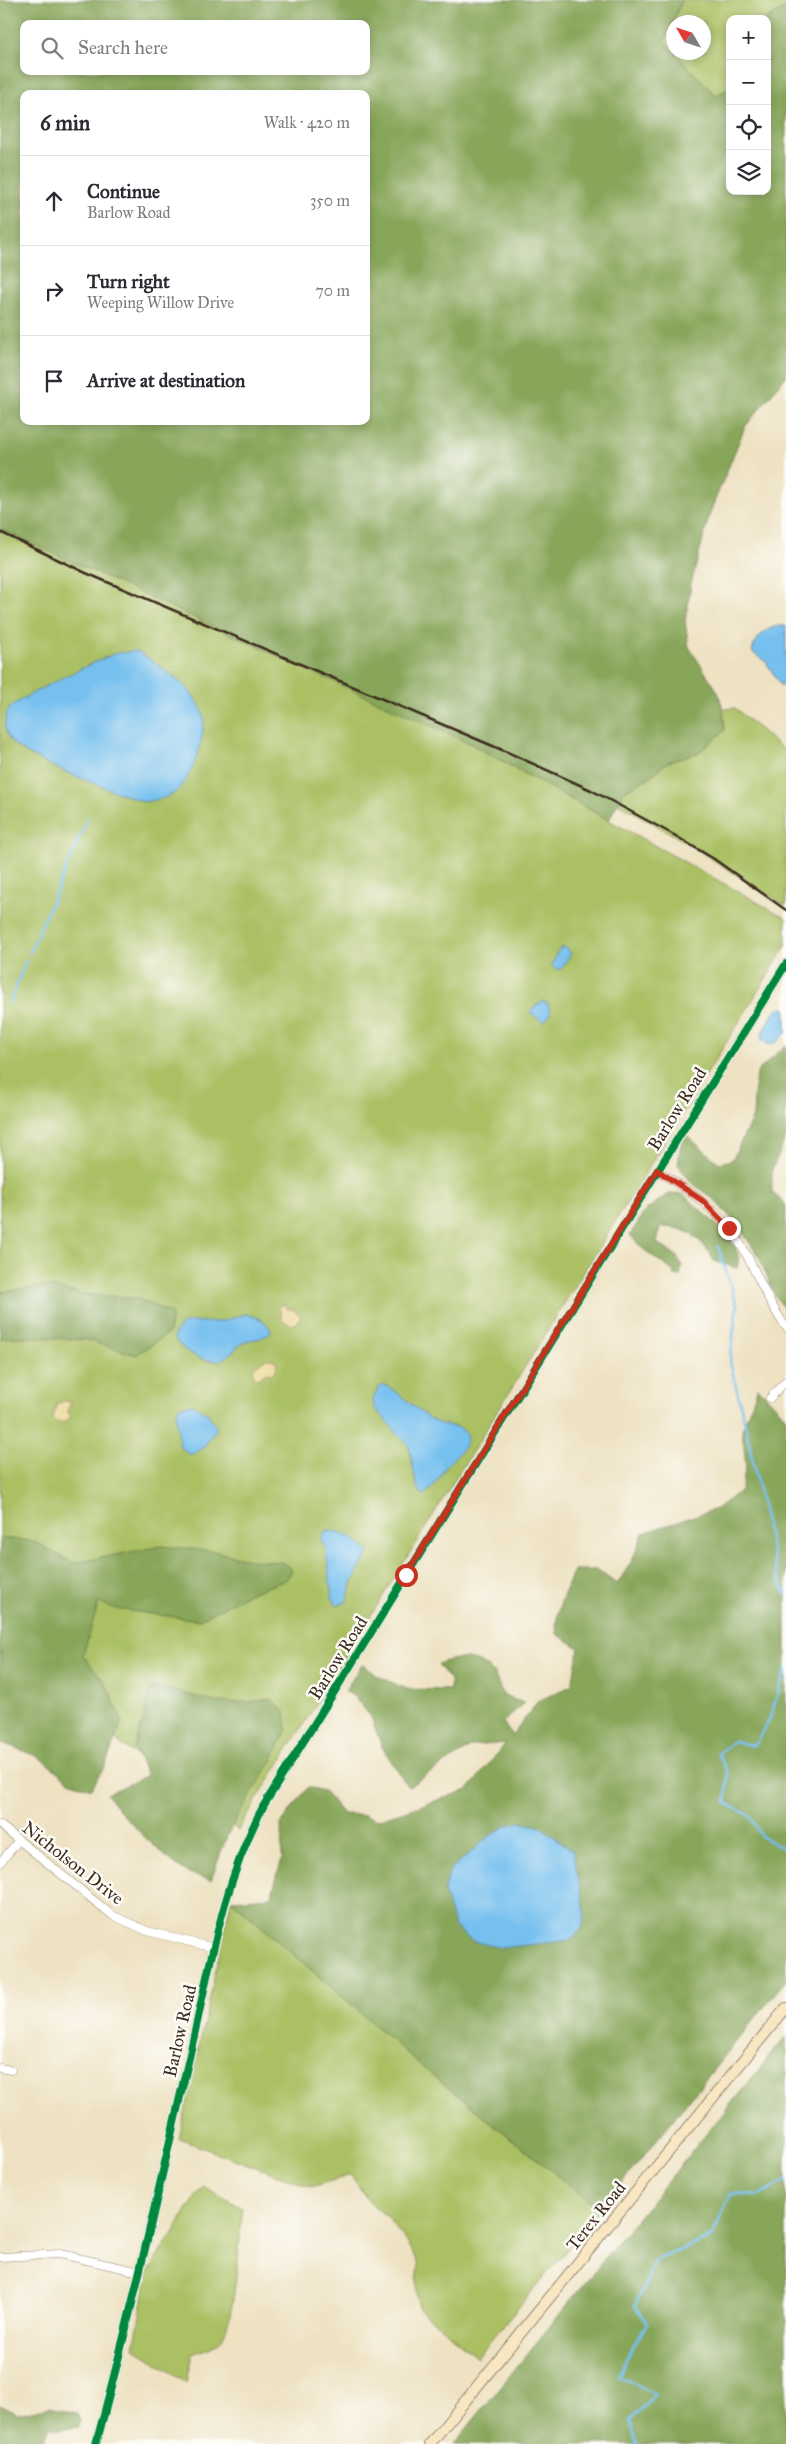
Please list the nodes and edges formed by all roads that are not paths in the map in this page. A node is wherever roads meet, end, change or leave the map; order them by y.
1 (786, 964) edge
2 (657, 1170) junction
3 (786, 1327) edge
4 (786, 1380) edge
5 (770, 1398) dead end
6 (0, 1825) edge
7 (19, 1840) junction
8 (0, 1863) edge
9 (214, 1948) junction
10 (786, 2008) edge
11 (0, 2068) edge
12 (11, 2070) dead end
13 (0, 2257) edge
14 (140, 2272) junction
15 (96, 2444) edge
16 (430, 2444) edge

1 - 2 street, Barlow Road
2 - 3 street
2 - 9 street, Barlow Road
4 - 5 street
6 - 7 street, Nicholson Drive
7 - 8 street
7 - 9 street, Nicholson Drive
9 - 14 street, Barlow Road
10 - 16 main road, Terex Road
11 - 12 street
13 - 14 street
14 - 15 street, Barlow Road

